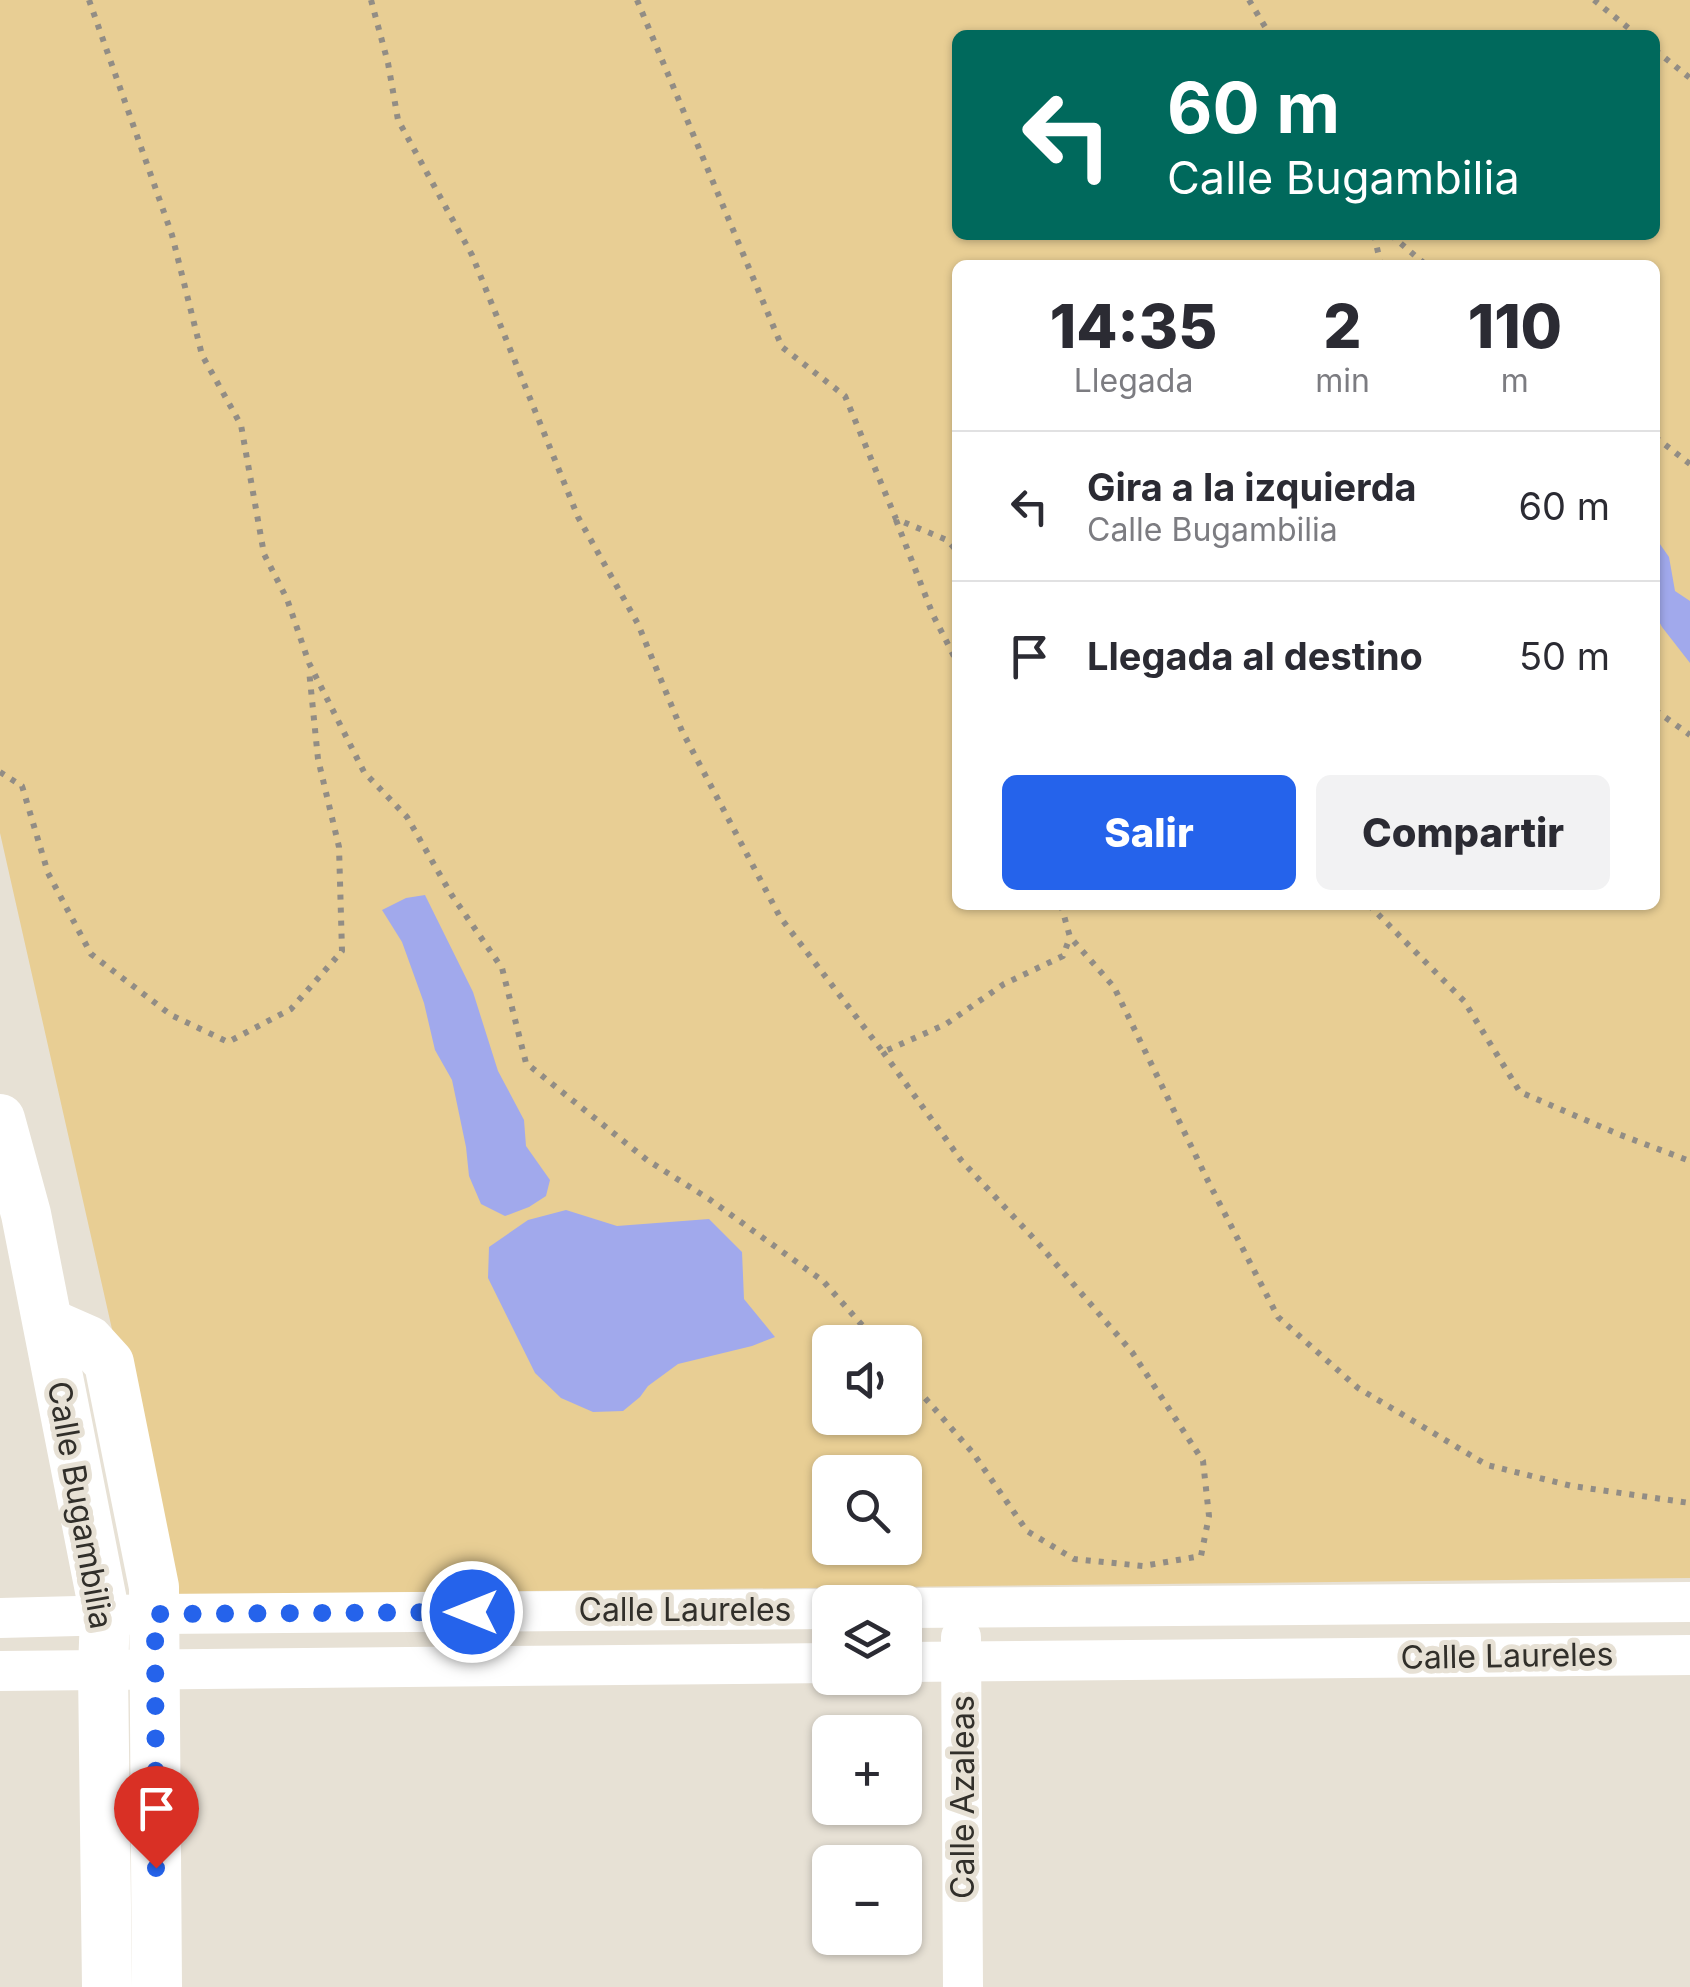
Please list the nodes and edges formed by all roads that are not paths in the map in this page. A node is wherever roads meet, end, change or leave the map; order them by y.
1 (0, 1119) edge
2 (13, 1214) edge
3 (48, 1324) junction
4 (1690, 1602) edge
5 (922, 1608) edge
6 (960, 1608) junction
7 (812, 1609) edge
8 (155, 1614) junction
9 (105, 1616) junction
10 (0, 1618) edge
11 (1690, 1654) edge
12 (922, 1662) edge
13 (962, 1662) junction
14 (812, 1663) edge
15 (103, 1669) junction
16 (155, 1670) junction
17 (0, 1671) edge
18 (107, 1987) edge
19 (158, 1987) edge
20 (964, 1987) edge

1 - 2 street, Calle Bugambilia
2 - 3 street, Calle Bugambilia
3 - 8 street, Calle Bugambilia
3 - 9 street, Calle Bugambilia
4 - 6 street, Calle Laureles
5 - 6 street, Calle Laureles
6 - 13 street, Calle Azaleas
7 - 8 street, Calle Laureles
8 - 9 street, Calle Laureles
8 - 16 street, Calle Bugambilia
9 - 10 street, Calle Laureles
9 - 15 street, Calle Bugambilia
11 - 13 street, Calle Laureles
12 - 13 street, Calle Laureles
13 - 20 street, Calle Azaleas
14 - 16 street, Calle Laureles
15 - 16 street, Calle Laureles
15 - 17 street, Calle Laureles
15 - 18 street, Calle Bugambilia
16 - 19 street, Calle Bugambilia

